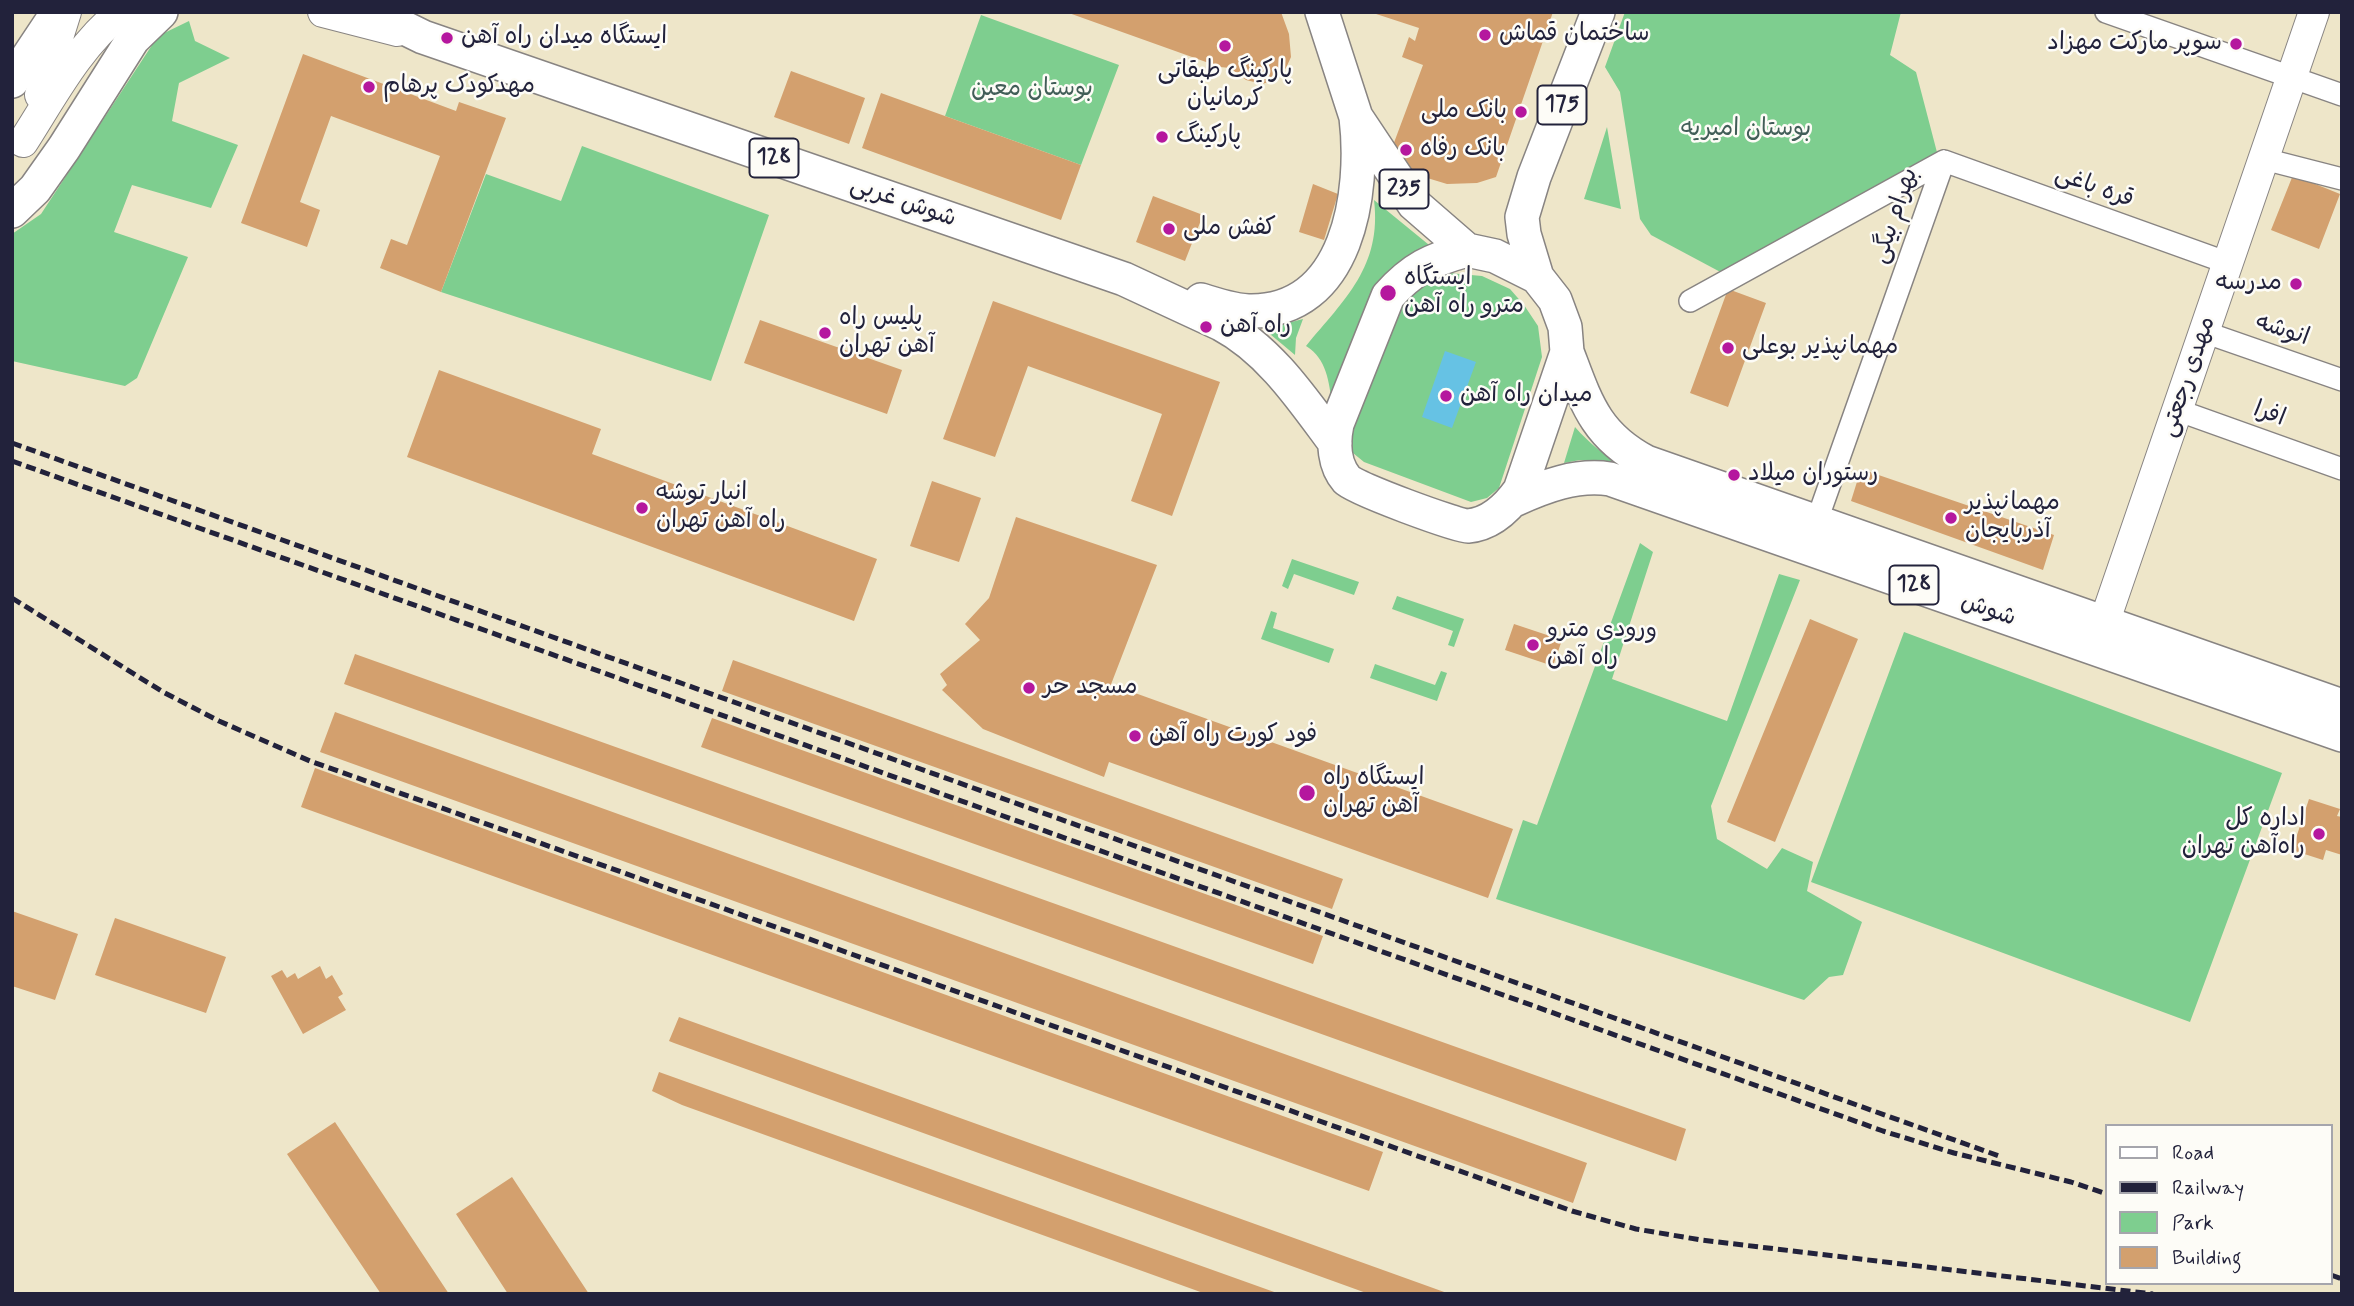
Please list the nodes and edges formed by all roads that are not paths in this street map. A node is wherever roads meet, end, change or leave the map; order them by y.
1 (58, 12) edge
2 (66, 12) edge
3 (121, 12) edge
4 (161, 12) edge
5 (323, 12) edge
6 (372, 12) edge
7 (390, 12) edge
8 (1322, 12) edge
9 (1598, 12) edge
10 (2106, 12) edge
11 (2314, 12) edge
12 (2135, 17) edge
13 (423, 37) junction
14 (2292, 77) junction
15 (12, 81) edge
16 (2342, 95) edge
17 (1356, 117) junction
18 (2264, 159) junction
19 (1944, 161) junction
20 (2342, 179) edge
21 (12, 211) edge
22 (1466, 250) junction
23 (2228, 263) junction
24 (1537, 277) junction
25 (1124, 279) junction
26 (1690, 301) dead end
27 (2204, 332) junction
28 (1567, 352) junction
29 (2342, 380) edge
30 (2178, 410) junction
31 (1335, 443) junction
32 (2342, 470) edge
33 (1514, 500) junction
34 (1816, 523) junction
35 (2104, 623) junction
36 (2342, 706) edge
37 (2342, 735) edge

1 - 15 main road
2 - 3 street
4 - 21 main road
5 - 13 street
6 - 13 main road, 128
7 - 13 main road
8 - 17 main road, 235
9 - 24 main road, 175
10 - 12 street
11 - 14 street, مهدی رجعتی
12 - 14 street
13 - 25 main road, شوش غربی / 128
14 - 16 street
14 - 18 street, مهدی رجعتی
17 - 22 main road, 235
17 - 25 main road
18 - 20 street
18 - 23 street, مهدی رجعتی
19 - 23 street, قره باغی
19 - 26 street, بهرام بیگی
19 - 34 street, بهرام بیگی
22 - 24 main road
22 - 31 main road
23 - 27 street, مهدی رجعتی
24 - 28 main road
25 - 31 main road, شوش غربی / 128
27 - 29 street, انوشه
27 - 30 street, مهدی رجعتی
28 - 33 main road
28 - 34 main road, شوش / 128
30 - 32 street, افرا
30 - 35 street, مهدی رجعتی
31 - 33 main road
33 - 37 main road, شوش / 128
34 - 35 main road, شوش / 128
35 - 36 main road, شوش / 128

